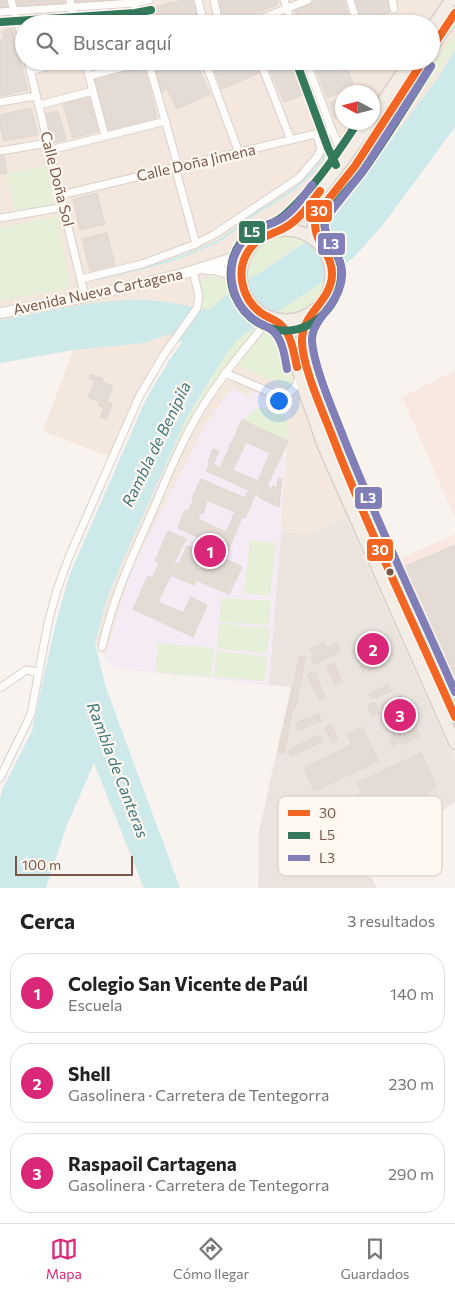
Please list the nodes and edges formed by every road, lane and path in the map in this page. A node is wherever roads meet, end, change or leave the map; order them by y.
1 (11, 0) edge
2 (149, 0) edge
3 (198, 0) edge
4 (214, 0) edge
5 (308, 0) edge
6 (350, 0) edge
7 (392, 0) edge
8 (450, 0) edge
9 (134, 2) edge
10 (70, 4) edge
11 (285, 4) edge
12 (394, 9) dead end
13 (0, 12) edge
14 (15, 12) junction
15 (455, 12) edge
16 (16, 15) edge
17 (137, 15) edge
18 (202, 15) edge
19 (217, 15) edge
20 (265, 15) edge
21 (355, 15) edge
22 (440, 15) edge
23 (440, 35) edge
24 (34, 70) edge
25 (88, 70) edge
26 (112, 70) edge
27 (150, 70) edge
28 (208, 70) edge
29 (264, 70) edge
30 (309, 70) edge
31 (404, 70) edge
32 (417, 70) edge
33 (30, 71) joint
34 (89, 76) junction
35 (93, 91) junction
36 (36, 96) junction
37 (0, 102) edge
38 (39, 105) junction
39 (380, 106) edge
40 (166, 121) junction
41 (332, 130) junction
42 (365, 130) edge
43 (317, 134) junction
44 (105, 136) junction
45 (291, 140) junction
46 (49, 146) junction
47 (0, 150) edge
48 (239, 153) junction
49 (345, 160) junction
50 (177, 167) junction
51 (61, 195) junction
52 (64, 207) junction
53 (0, 218) edge
54 (280, 230) junction
55 (316, 238) junction
56 (254, 243) junction
57 (196, 244) junction
58 (195, 271) junction
59 (81, 279) junction
60 (241, 287) junction
61 (85, 298) junction
62 (311, 312) junction
63 (0, 313) edge
64 (271, 318) junction
65 (226, 373) junction
66 (299, 374) junction
67 (102, 648) dead end
68 (38, 672) junction
69 (0, 688) edge
70 (455, 717) edge
71 (455, 743) edge
72 (0, 778) edge

1 - 14 street
2 - 9 street
3 - 18 street
4 - 19 street
5 - 11 street
6 - 21 street
7 - 12 street
8 - 22 main road
9 - 10 street
9 - 17 street
10 - 14 street
11 - 20 street
13 - 14 street
14 - 16 street
15 - 23 main road
24 - 33 street
25 - 34 street
26 - 34 street
27 - 40 street
28 - 48 street
29 - 45 street
30 - 41 street
31 - 39 main road
32 - 55 main road
33 - 36 street, Calle Doña Sol
34 - 35 street
35 - 38 street
35 - 44 street
36 - 37 street
36 - 38 street, Calle Doña Sol
38 - 46 street, Calle Doña Sol
40 - 44 street
40 - 50 street
41 - 43 street, Calle Doña Jimena
41 - 49 street
42 - 49 main road
43 - 45 street, Calle Doña Jimena
43 - 57 street
44 - 46 street
45 - 48 street, Calle Doña Jimena
46 - 47 street
46 - 51 street, Calle Doña Sol
48 - 50 street, Calle Doña Jimena
49 - 54 main road
50 - 51 street, Calle Doña Jimena
50 - 57 street
51 - 52 street, Calle Doña Sol
52 - 53 street
52 - 59 street, Calle Doña Sol
54 - 55 main road
54 - 56 main road
55 - 62 main road
56 - 58 main road, Avenida Nueva Cartagena
56 - 60 main road
57 - 59 street
58 - 60 main road, Avenida Nueva Cartagena
58 - 61 main road, Avenida Nueva Cartagena
58 - 68 street
59 - 61 street, Calle Doña Sol
60 - 64 main road
61 - 63 main road, Avenida Nueva Cartagena
62 - 64 main road
62 - 70 main road
64 - 65 street
64 - 66 main road
65 - 66 street
65 - 67 street
66 - 71 main road
68 - 69 street
68 - 72 street

